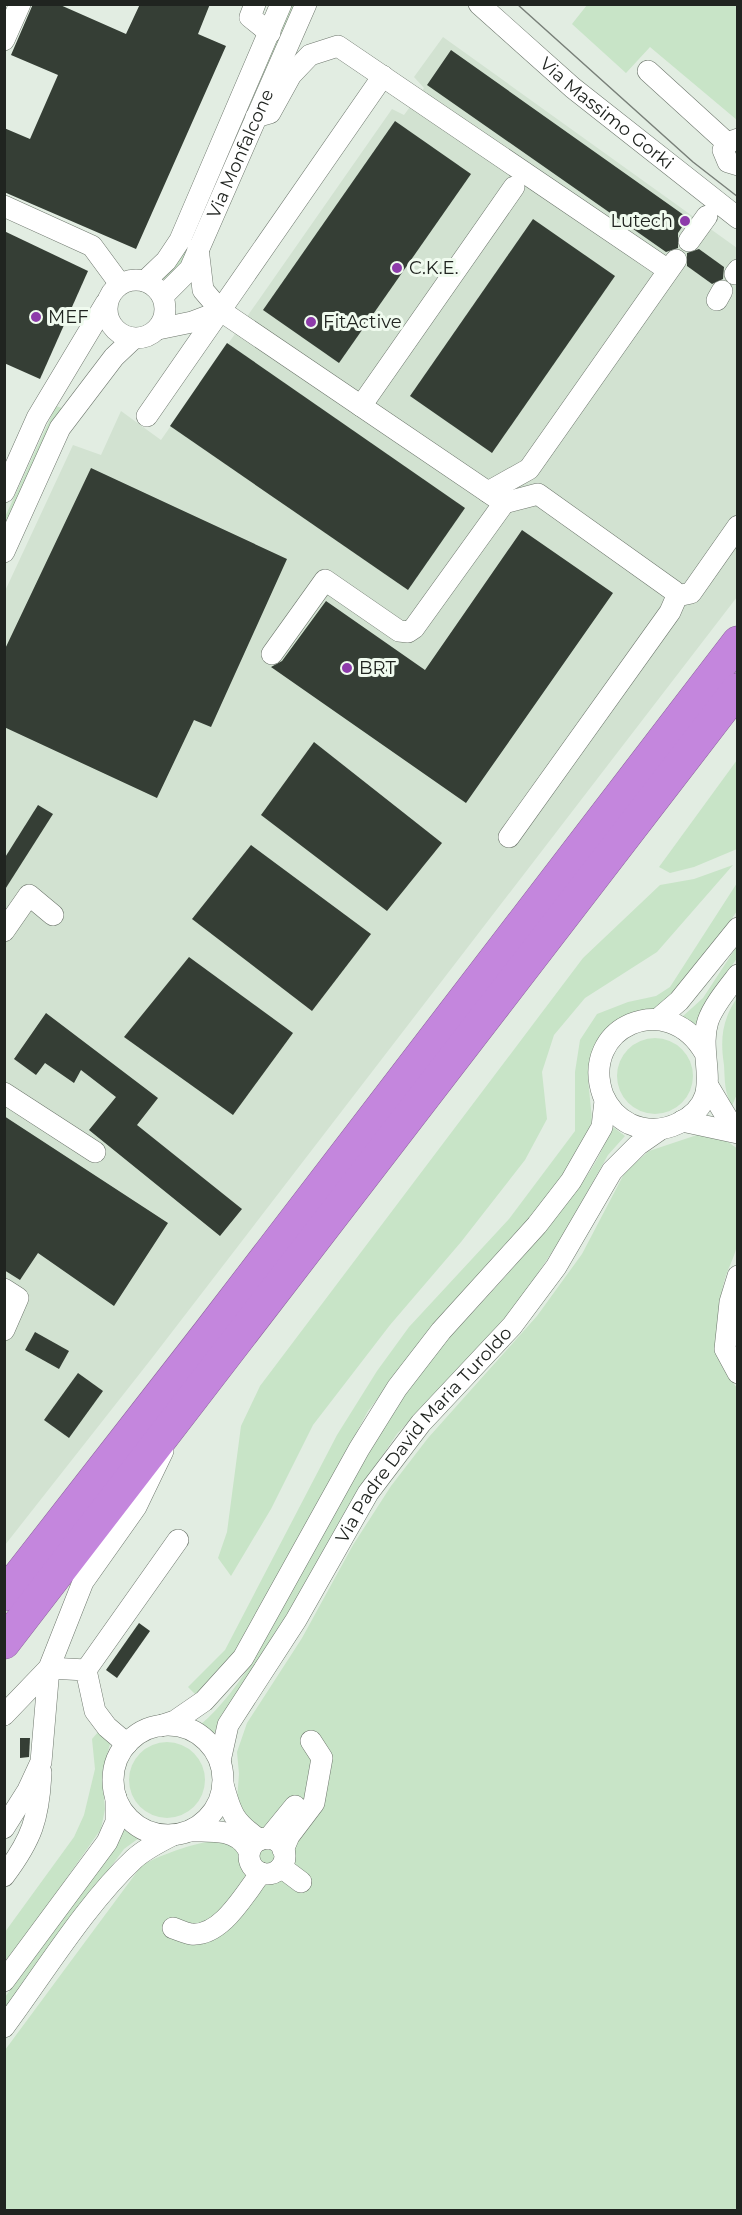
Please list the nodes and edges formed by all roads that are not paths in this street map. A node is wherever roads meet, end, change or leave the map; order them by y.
1 (20, 4) edge
2 (255, 4) edge
3 (281, 4) edge
4 (306, 4) edge
5 (479, 4) edge
6 (270, 33) junction
7 (4, 40) edge
8 (648, 71) dead end
9 (383, 76) junction
10 (256, 117) junction
11 (732, 141) edge
12 (738, 165) edge
13 (514, 187) dead end
14 (4, 206) edge
15 (707, 216) dead end
16 (738, 218) edge
17 (689, 241) dead end
18 (198, 248) junction
19 (145, 281) junction
20 (120, 284) junction
21 (164, 299) junction
22 (106, 303) junction
23 (221, 311) junction
24 (158, 329) junction
25 (133, 339) junction
26 (361, 406) junction
27 (147, 416) dead end
28 (4, 492) edge
29 (496, 498) junction
30 (738, 526) edge
31 (4, 552) edge
32 (677, 596) junction
33 (738, 642) edge
34 (272, 654) dead end
35 (738, 689) edge
36 (508, 837) dead end
37 (53, 915) dead end
38 (738, 928) edge
39 (4, 931) edge
40 (738, 975) edge
41 (657, 1019) junction
42 (705, 1053) junction
43 (708, 1086) junction
44 (4, 1093) edge
45 (605, 1101) junction
46 (682, 1121) junction
47 (661, 1129) junction
48 (736, 1132) edge
49 (94, 1152) dead end
50 (738, 1276) edge
51 (4, 1289) edge
52 (4, 1330) edge
53 (738, 1373) edge
54 (176, 1420) junction
55 (178, 1539) dead end
56 (4, 1595) edge
57 (4, 1643) edge
58 (49, 1668) junction
59 (86, 1670) junction
60 (4, 1715) edge
61 (160, 1726) junction
62 (127, 1744) junction
63 (220, 1761) junction
64 (41, 1762) junction
65 (223, 1784) junction
66 (116, 1797) junction
67 (4, 1828) edge
68 (181, 1833) junction
69 (265, 1855) junction
70 (4, 1876) edge
71 (301, 1882) dead end
72 (4, 1981) edge
73 (4, 2027) edge

1 - 7 street
2 - 6 street
3 - 6 street, Via Monfalcone
4 - 10 street, Via Monfalcone
5 - 16 street, Via Massimo Gorki
6 - 19 street, Via Monfalcone
8 - 11 street
9 - 10 street
9 - 23 street
9 - 29 street
10 - 18 street, Via Monfalcone
11 - 12 street
13 - 26 street
14 - 20 street
15 - 17 street
18 - 21 street, Via Monfalcone
18 - 23 street
19 - 20 street
19 - 21 street
20 - 22 street
21 - 23 street
21 - 24 street
22 - 25 street
22 - 28 street
23 - 24 street
23 - 26 street
23 - 27 street
24 - 25 street
25 - 31 street
26 - 29 street
29 - 32 street
29 - 34 street
30 - 32 street
32 - 36 street
33 - 56 highway
35 - 54 highway
37 - 39 street
38 - 41 street
40 - 42 street
41 - 42 street
41 - 45 street
42 - 43 street
43 - 46 street
43 - 48 street
44 - 49 street
45 - 47 street
45 - 61 street, Via Padre David Maria Turoldo
46 - 47 street
46 - 48 street
47 - 63 street, Via Padre David Maria Turoldo
50 - 53 street
51 - 52 street
54 - 57 highway
54 - 58 street
55 - 59 street
58 - 59 street
58 - 60 street
58 - 64 street
59 - 62 street
61 - 62 street
61 - 63 street
62 - 66 street
63 - 65 street
64 - 67 street
64 - 70 street
65 - 68 street
65 - 69 street
66 - 68 street
66 - 72 street
68 - 69 street
68 - 73 street
69 - 71 street

